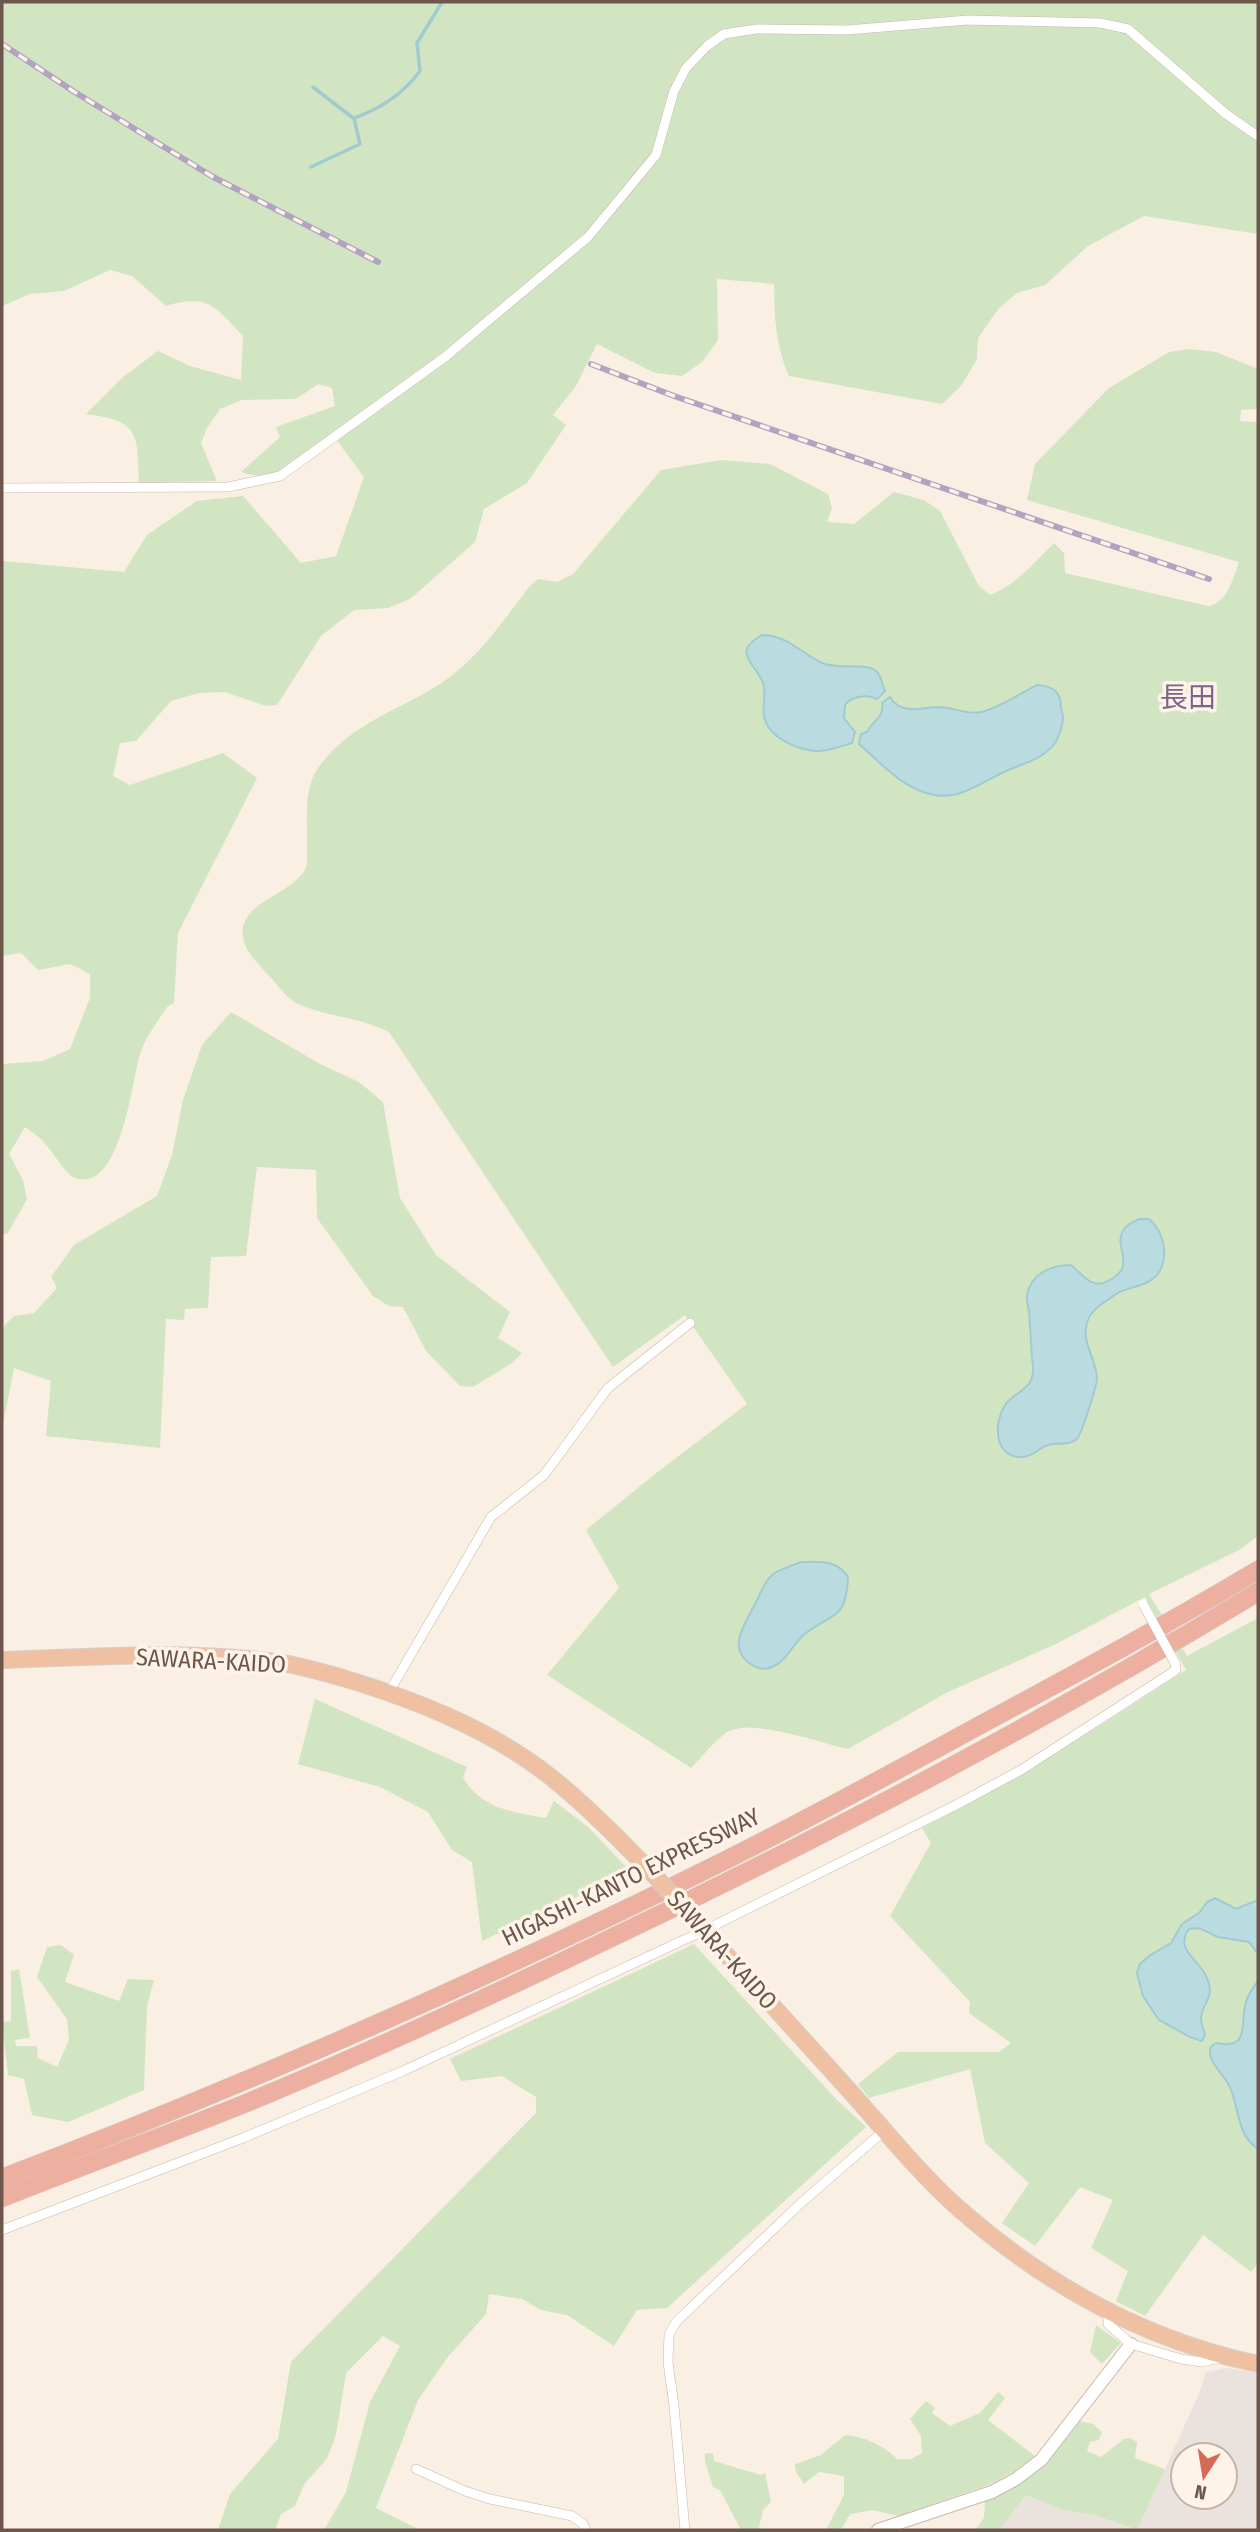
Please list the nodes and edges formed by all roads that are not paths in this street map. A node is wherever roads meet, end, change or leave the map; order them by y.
1 (1258, 136) edge
2 (2, 488) edge
3 (690, 1323) dead end
4 (1258, 1570) edge
5 (1258, 1592) edge
6 (1143, 1604) dead end
7 (2, 1660) edge
8 (390, 1692) junction
9 (700, 1925) junction
10 (885, 2130) junction
11 (2, 2179) edge
12 (2, 2198) edge
13 (2, 2230) edge
14 (1108, 2313) junction
15 (1131, 2344) junction
16 (1224, 2356) junction
17 (1258, 2364) edge
18 (416, 2469) dead end
19 (586, 2530) edge
20 (685, 2530) edge
21 (878, 2530) edge

1 - 2 street
3 - 8 street
4 - 11 highway, HIGASHI-KANTO EXPRESSWAY
5 - 12 highway, HIGASHI-KANTO EXPRESSWAY
6 - 9 street, bridge
7 - 8 highway, SAWARA-KAIDO
8 - 9 highway, SAWARA-KAIDO, bridge
9 - 10 highway, SAWARA-KAIDO
9 - 13 street
10 - 14 highway, SAWARA-KAIDO
10 - 20 street
14 - 15 street
14 - 16 highway, SAWARA-KAIDO
15 - 16 street
15 - 21 street
16 - 17 highway, SAWARA-KAIDO
18 - 19 street

